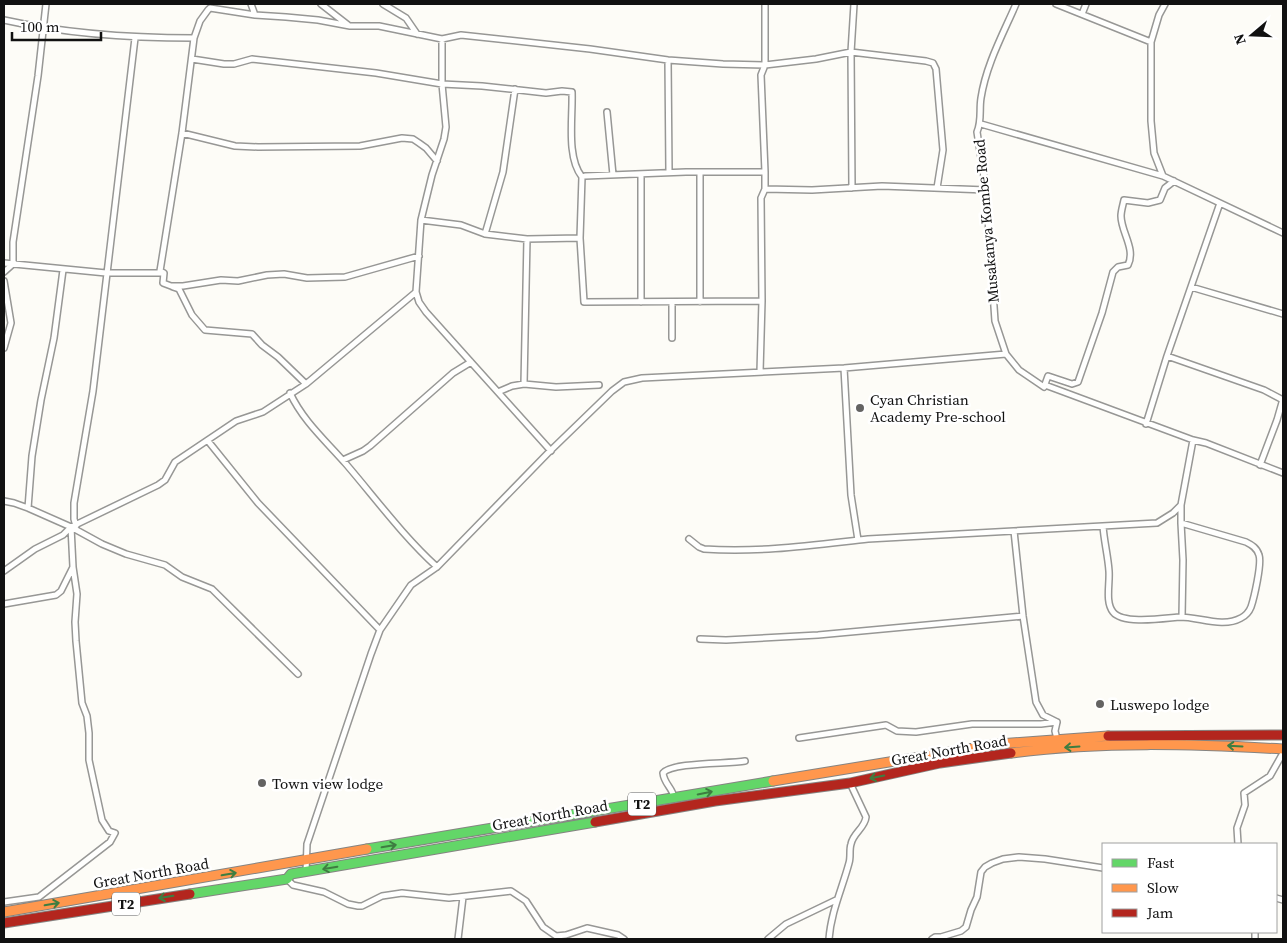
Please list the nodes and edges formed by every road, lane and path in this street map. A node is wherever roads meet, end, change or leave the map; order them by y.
1 (46, 4) edge
2 (203, 4) edge
3 (251, 4) edge
4 (321, 4) edge
5 (383, 4) edge
6 (765, 4) edge
7 (854, 4) edge
8 (1016, 4) edge
9 (1056, 4) edge
10 (1086, 4) edge
11 (1165, 4) edge
12 (208, 10) junction
13 (1082, 14) junction
14 (255, 16) junction
15 (4, 20) edge
16 (350, 26) junction
17 (43, 29) junction
18 (417, 34) junction
19 (135, 38) junction
20 (194, 38) junction
21 (442, 39) junction
22 (1151, 42) junction
23 (851, 52) junction
24 (192, 59) junction
25 (668, 60) junction
26 (765, 65) junction
27 (442, 84) junction
28 (516, 89) junction
29 (607, 112) dead end
30 (981, 124) junction
31 (182, 133) junction
32 (436, 161) junction
33 (670, 172) junction
34 (700, 172) junction
35 (765, 172) junction
36 (641, 174) junction
37 (613, 175) junction
38 (1163, 176) junction
39 (582, 177) junction
40 (1174, 181) junction
41 (852, 188) junction
42 (937, 188) junction
43 (765, 189) junction
44 (986, 190) junction
45 (1220, 203) junction
46 (421, 220) junction
47 (1283, 233) edge
48 (485, 234) junction
49 (580, 238) junction
50 (526, 239) junction
51 (419, 256) junction
52 (4, 263) edge
53 (13, 264) junction
54 (63, 270) junction
55 (4, 272) edge
56 (106, 273) junction
57 (164, 273) junction
58 (4, 281) edge
59 (163, 283) junction
60 (1191, 287) junction
61 (416, 292) junction
62 (641, 302) junction
63 (672, 302) junction
64 (700, 302) junction
65 (762, 302) junction
66 (1283, 314) edge
67 (672, 338) dead end
68 (4, 348) edge
69 (1006, 354) junction
70 (1167, 356) junction
71 (471, 362) junction
72 (844, 368) junction
73 (760, 372) junction
74 (306, 384) junction
75 (524, 384) junction
76 (599, 385) dead end
77 (1044, 386) junction
78 (498, 392) junction
79 (290, 393) junction
80 (1283, 400) edge
81 (1146, 424) junction
82 (1193, 440) junction
83 (208, 441) junction
84 (551, 451) junction
85 (343, 460) junction
86 (1260, 465) junction
87 (1283, 474) edge
88 (4, 502) edge
89 (1181, 505) junction
90 (28, 508) junction
91 (1181, 523) junction
92 (74, 526) junction
93 (1103, 526) junction
94 (1014, 531) junction
95 (689, 539) dead end
96 (858, 540) junction
97 (73, 567) junction
98 (437, 567) junction
99 (4, 571) edge
100 (4, 604) edge
101 (1023, 616) junction
102 (1182, 617) junction
103 (380, 630) junction
104 (700, 639) dead end
105 (298, 674) dead end
106 (1057, 722) junction
107 (1283, 735) edge
108 (799, 738) dead end
109 (1058, 739) junction
110 (1283, 749) edge
111 (1283, 753) edge
112 (745, 761) dead end
113 (850, 783) junction
114 (674, 798) junction
115 (1238, 843) edge
116 (306, 861) junction
117 (1102, 868) edge
118 (306, 872) junction
119 (287, 879) junction
120 (463, 897) junction
121 (836, 900) junction
122 (4, 902) edge
123 (4, 912) edge
124 (4, 923) edge
125 (555, 937) edge
126 (458, 939) edge
127 (624, 939) edge
128 (768, 939) edge
129 (829, 939) edge
130 (932, 939) edge

1 - 17 street
2 - 12 street
3 - 14 street
4 - 16 street
5 - 18 street
6 - 26 street
7 - 23 street
8 - 30 street, Musakanya Kombe Road
9 - 13 street
10 - 13 street
11 - 22 street
12 - 14 street
12 - 20 street
13 - 22 street
14 - 16 street
15 - 17 street
16 - 18 street
17 - 19 street
17 - 53 street
18 - 21 street
19 - 20 street
19 - 56 street
20 - 24 street
21 - 25 street
21 - 27 street
22 - 38 street
23 - 26 street
23 - 41 street
23 - 42 street
24 - 27 street
24 - 31 street
25 - 26 street
25 - 33 street
26 - 35 street
27 - 28 street
27 - 32 street
28 - 39 street
28 - 48 street
29 - 37 street
30 - 38 street
30 - 44 street, Musakanya Kombe Road
31 - 32 street
31 - 57 street
32 - 46 street
33 - 34 street
33 - 36 street
34 - 35 street
34 - 64 street
35 - 43 street
36 - 37 street
36 - 62 street
37 - 39 street
38 - 40 street
39 - 49 street
40 - 45 street
40 - 77 street
41 - 42 street
41 - 43 street
42 - 44 street
43 - 65 street
44 - 69 street, Musakanya Kombe Road
45 - 47 street
45 - 60 street
46 - 48 street
46 - 51 street
48 - 50 street
49 - 50 street
49 - 62 street
50 - 75 street
51 - 59 street
51 - 61 street
52 - 53 street
53 - 54 street
53 - 55 street
54 - 56 street
54 - 90 street
56 - 57 street
56 - 92 street
57 - 59 street
58 - 68 street
59 - 74 street
60 - 66 street
60 - 70 street
61 - 71 street
61 - 74 street
62 - 63 street
63 - 64 street
63 - 67 street
64 - 65 street
65 - 73 street
69 - 72 street
69 - 77 street
70 - 80 street
70 - 81 street
71 - 78 street
71 - 85 street
72 - 73 street
72 - 96 street
73 - 84 street
74 - 79 street
75 - 76 street
75 - 78 street
77 - 81 street
78 - 84 street
79 - 83 street
79 - 85 street
80 - 86 street
81 - 82 street
82 - 86 street
82 - 89 street
83 - 92 street
83 - 103 street
84 - 98 street
85 - 98 street
86 - 87 street
88 - 90 street
89 - 91 street
89 - 93 street
90 - 92 street
91 - 102 street
91 - 102 street
92 - 97 street
92 - 99 street
92 - 105 street
93 - 94 street
93 - 102 street
94 - 96 street
94 - 101 street
95 - 96 street
97 - 100 street
97 - 122 street
98 - 103 street
101 - 104 street
101 - 106 street
103 - 116 street
106 - 108 street
106 - 109 street
107 - 109 highway, Great North Road / T2
114 -> 109 highway, Great North Road / T2
110 -> 113 highway, Great North Road / T2
111 - 115 street
112 - 114 street
113 -> 118 highway, Great North Road / T2
113 - 121 street
116 -> 114 highway, Great North Road / T2
116 - 118 street
123 -> 116 highway, Great North Road / T2
117 - 130 street
118 - 119 highway, Great North Road / T2
119 - 120 street
119 -> 124 highway, Great North Road / T2
120 - 125 street
120 - 126 street
121 - 128 street
121 - 129 street
125 - 127 street

